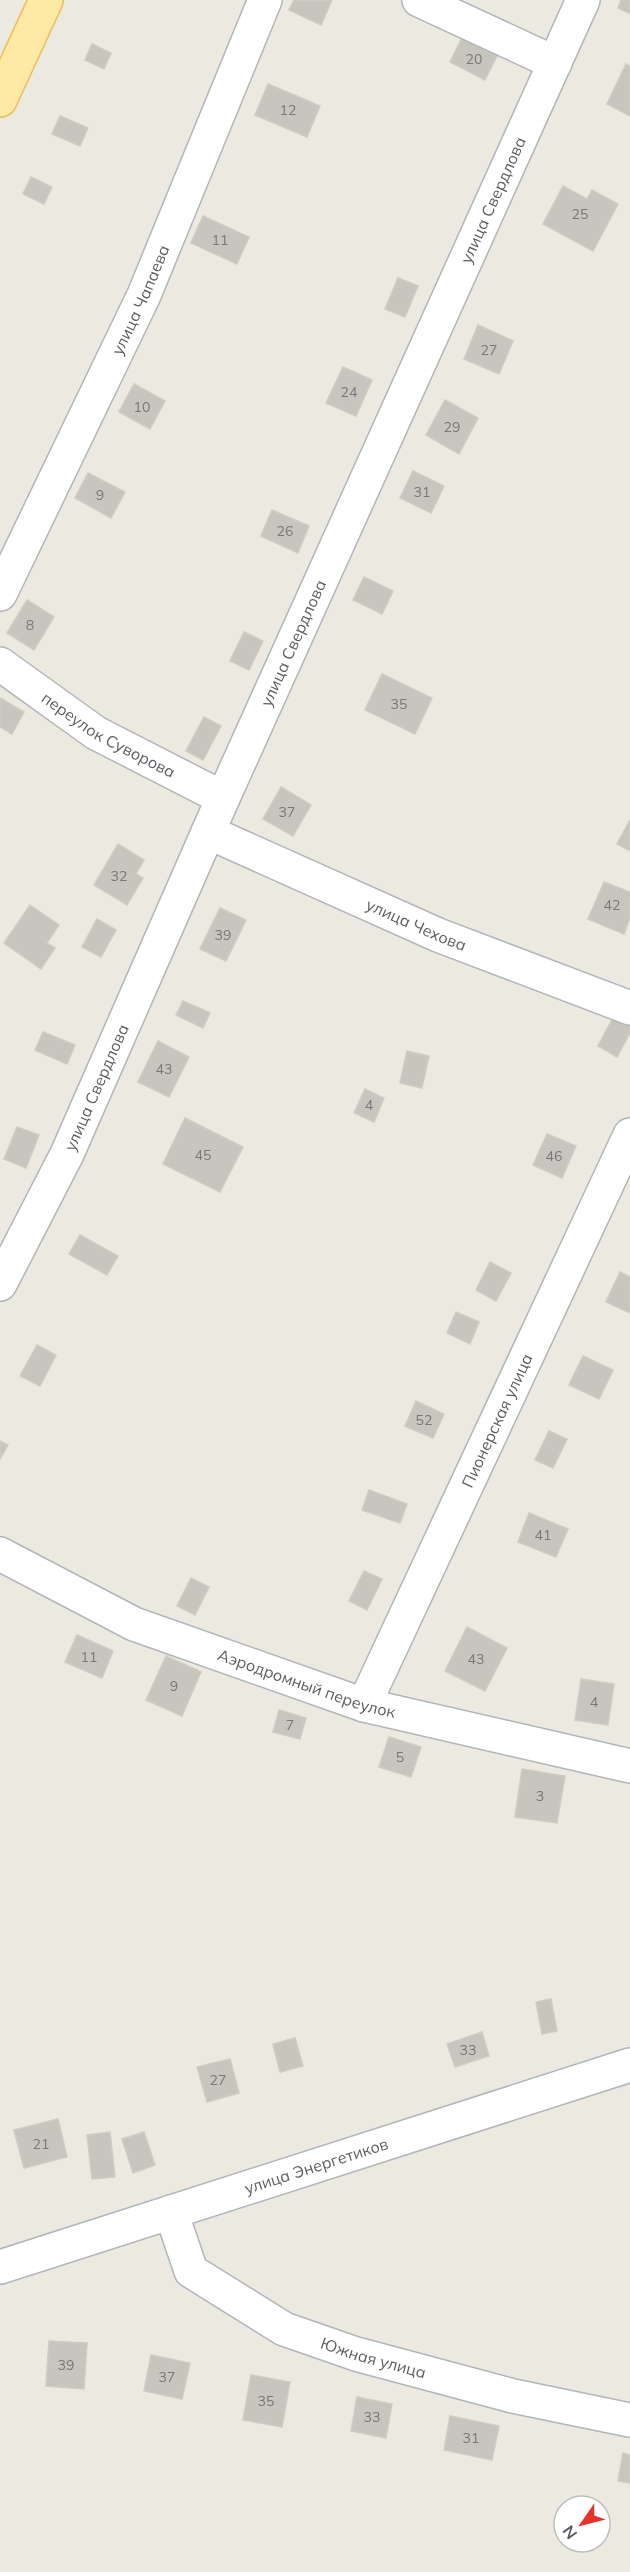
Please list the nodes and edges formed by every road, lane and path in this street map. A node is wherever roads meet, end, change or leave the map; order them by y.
1 (46, 0) edge
2 (265, 0) edge
3 (419, 0) edge
4 (583, 0) edge
5 (555, 63) junction
6 (0, 100) edge
7 (0, 594) edge
8 (0, 664) edge
9 (223, 798) junction
10 (208, 832) junction
11 (630, 1008) edge
12 (630, 1135) edge
13 (0, 1284) edge
14 (0, 1554) edge
15 (364, 1706) junction
16 (630, 1766) edge
17 (630, 2065) edge
18 (171, 2212) junction
19 (0, 2266) edge
20 (630, 2420) edge

1 - 6 main road
2 - 7 street, улица Чапаева
3 - 5 street
4 - 5 street, улица Свердлова
5 - 9 street, улица Свердлова
8 - 9 street, переулок Суворова
9 - 10 street, улица Свердлова
10 - 11 street, улица Чехова
10 - 13 street, улица Свердлова
12 - 15 street, Пионерская улица
14 - 15 street, Аэродромный переулок
15 - 16 street, Аэродромный переулок
17 - 18 street, улица Энергетиков
18 - 19 street, улица Энергетиков
18 - 20 street, Южная улица

